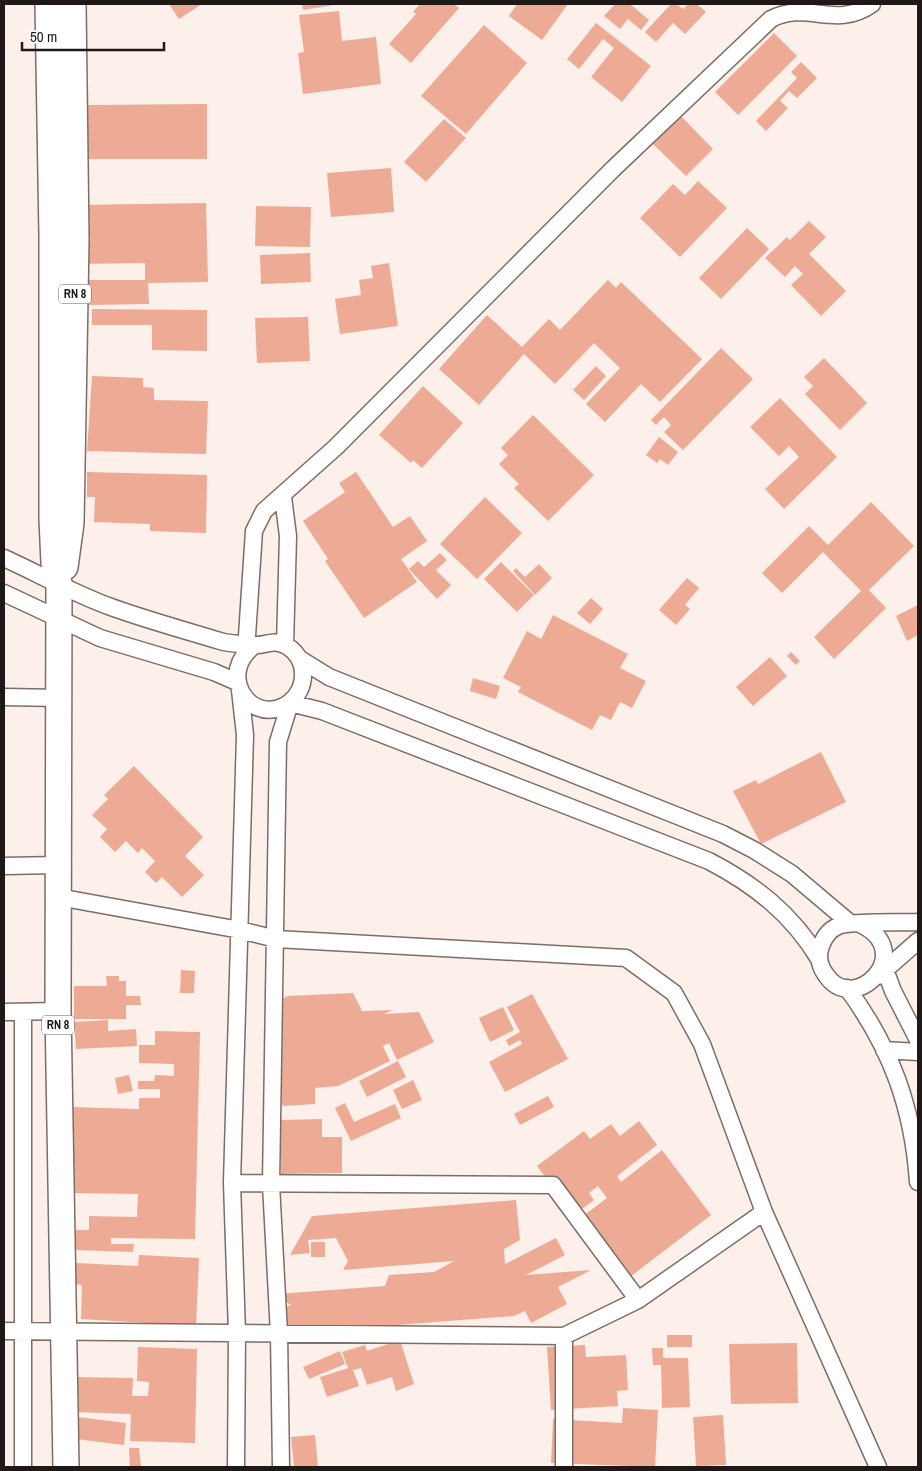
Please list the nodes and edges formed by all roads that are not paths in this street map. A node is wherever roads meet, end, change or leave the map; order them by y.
1 (48, 4) edge
2 (73, 4) edge
3 (872, 4) edge
4 (283, 497) junction
5 (4, 558) edge
6 (59, 583) junction
7 (4, 593) edge
8 (59, 618) junction
9 (285, 645) junction
10 (250, 647) junction
11 (300, 659) junction
12 (238, 686) junction
13 (4, 697) edge
14 (59, 698) junction
15 (290, 703) junction
16 (59, 865) junction
17 (4, 866) edge
18 (58, 897) junction
19 (918, 922) edge
20 (855, 924) junction
21 (240, 930) junction
22 (276, 939) junction
23 (918, 941) edge
24 (819, 959) junction
25 (882, 970) junction
26 (847, 988) junction
27 (58, 1011) junction
28 (4, 1012) edge
29 (23, 1012) junction
30 (918, 1040) edge
31 (884, 1050) junction
32 (918, 1052) edge
33 (918, 1182) edge
34 (232, 1183) junction
35 (271, 1184) junction
36 (764, 1212) junction
37 (638, 1300) junction
38 (64, 1330) junction
39 (4, 1331) edge
40 (23, 1331) junction
41 (237, 1333) junction
42 (279, 1334) junction
43 (564, 1336) junction
44 (23, 1467) edge
45 (66, 1467) edge
46 (236, 1467) edge
47 (281, 1467) edge
48 (564, 1467) edge
49 (878, 1467) edge

1 - 6 main road, RN 8
2 - 6 main road, RN 8
3 - 4 street
4 - 9 street
4 - 10 street
5 - 6 street
6 - 8 main road, RN 8
6 - 10 street
7 - 8 street
8 - 12 street
8 - 14 main road, RN 8
9 - 10 street
9 - 11 street
10 - 12 street
11 - 15 street
11 - 20 street
12 - 15 street
12 - 21 street
13 - 14 street
14 - 16 main road, RN 8
15 - 22 street
15 - 24 street
16 - 17 street
16 - 18 main road, RN 8
18 - 21 street
18 - 27 main road, RN 8
19 - 20 street
20 - 24 street
20 - 25 street
21 - 22 street
21 - 34 street
22 - 35 street
22 - 36 street
23 - 25 street
24 - 26 street
25 - 26 street
25 - 30 street
26 - 31 street
27 - 29 street
27 - 38 main road, RN 8
28 - 29 street
29 - 40 street
31 - 32 street
31 - 33 street
34 - 35 street
34 - 41 street
35 - 37 street
35 - 42 street
36 - 37 street
36 - 49 street
37 - 43 street
38 - 40 street
38 - 41 street
38 - 45 main road, RN 8
39 - 40 street
40 - 44 street
41 - 42 street
41 - 46 street
42 - 43 street
42 - 47 street
43 - 48 street

